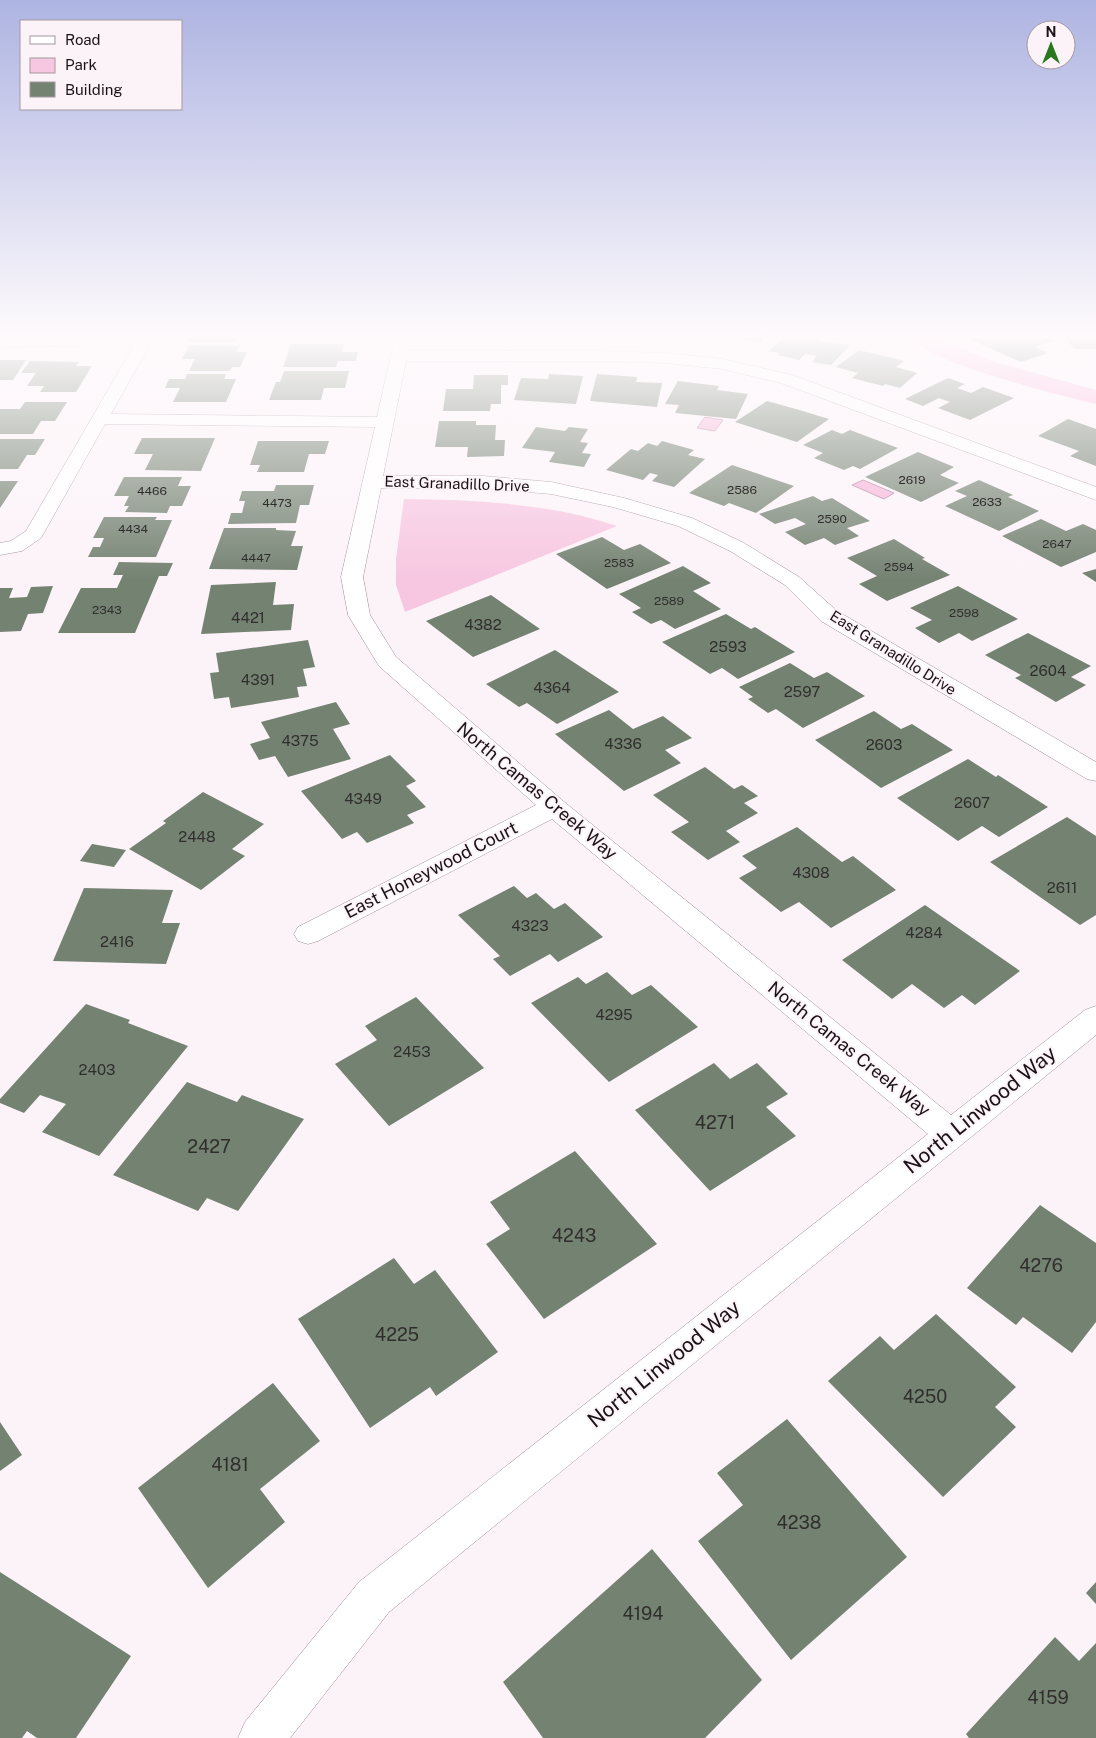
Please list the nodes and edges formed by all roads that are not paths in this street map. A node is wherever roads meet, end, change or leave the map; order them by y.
1 (385, 418) edge
2 (891, 418) edge
3 (101, 420) joint
4 (384, 422) junction
5 (372, 482) junction
6 (1096, 494) edge
7 (7, 548) edge
8 (1096, 773) edge
9 (554, 807) junction
10 (308, 934) dead end
11 (1096, 1018) edge
12 (950, 1133) junction
13 (261, 1738) edge

1 - 4 street, North Camas Creek Way
2 - 6 street
3 - 4 street
3 - 7 street
4 - 5 street, North Camas Creek Way
5 - 8 street, East Granadillo Drive
5 - 9 street, North Camas Creek Way
9 - 10 street, East Honeywood Court
9 - 12 street, North Camas Creek Way
11 - 12 street, North Linwood Way
12 - 13 street, North Linwood Way

